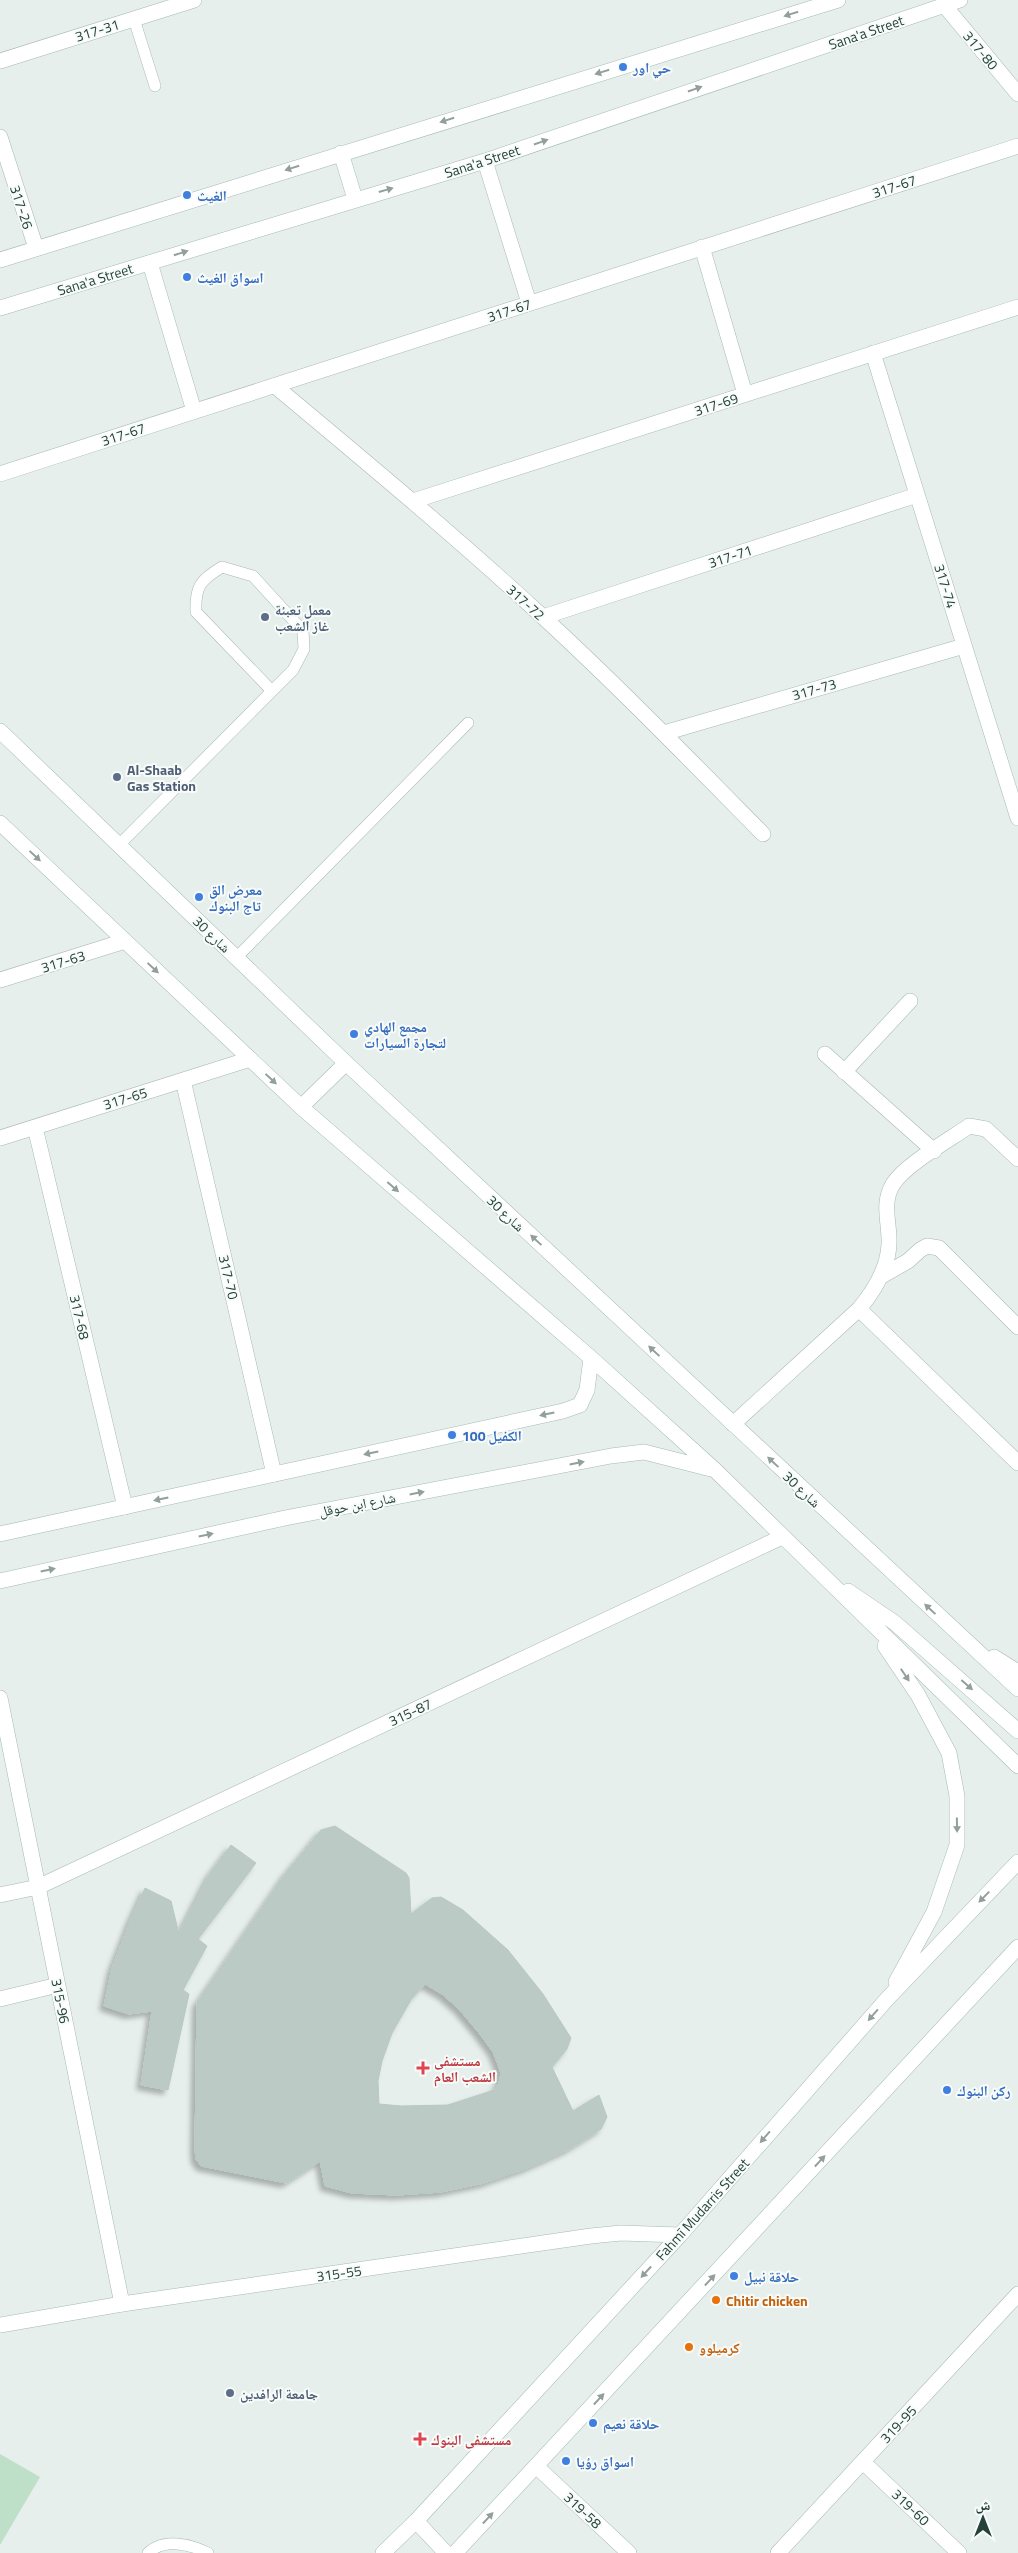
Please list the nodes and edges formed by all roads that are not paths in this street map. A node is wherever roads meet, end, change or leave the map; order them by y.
1 (194, 0) edge
2 (838, 0) edge
3 (960, 0) edge
4 (944, 5) junction
5 (134, 19) junction
6 (0, 61) edge
7 (155, 86) dead end
8 (1018, 94) edge
9 (0, 137) edge
10 (1018, 146) edge
11 (342, 152) junction
12 (485, 161) junction
13 (355, 199) junction
14 (702, 247) junction
15 (36, 248) junction
16 (0, 260) edge
17 (150, 263) junction
18 (529, 303) junction
19 (1018, 307) edge
20 (0, 308) edge
21 (873, 353) junction
22 (274, 386) junction
23 (745, 394) junction
24 (194, 411) junction
25 (0, 474) edge
26 (917, 495) junction
27 (413, 501) junction
28 (543, 617) junction
29 (964, 646) junction
30 (272, 691) junction
31 (468, 722) dead end
32 (0, 731) edge
33 (664, 733) junction
34 (1018, 816) edge
35 (0, 823) edge
36 (763, 834) dead end
37 (119, 844) junction
38 (125, 941) junction
39 (236, 958) junction
40 (0, 980) edge
41 (910, 1001) dead end
42 (825, 1054) dead end
43 (250, 1059) junction
44 (346, 1063) junction
45 (844, 1072) junction
46 (183, 1080) junction
47 (301, 1107) junction
48 (35, 1126) junction
49 (0, 1138) edge
50 (934, 1151) junction
51 (1018, 1159) edge
52 (880, 1277) junction
53 (859, 1309) junction
54 (1018, 1327) edge
55 (590, 1358) junction
56 (733, 1424) junction
57 (1018, 1463) edge
58 (715, 1470) junction
59 (274, 1474) junction
60 (125, 1507) junction
61 (0, 1534) edge
62 (782, 1537) junction
63 (817, 1571) junction
64 (0, 1581) edge
65 (868, 1620) junction
66 (957, 1634) junction
67 (1018, 1672) edge
68 (1018, 1689) edge
69 (0, 1698) edge
70 (1018, 1731) edge
71 (5, 1750) edge
72 (1018, 1766) edge
73 (1018, 1862) edge
74 (38, 1887) junction
75 (0, 1895) edge
76 (1018, 1947) edge
77 (58, 1985) junction
78 (0, 1999) edge
79 (887, 1999) junction
80 (680, 2235) junction
81 (1018, 2294) edge
82 (122, 2304) junction
83 (0, 2325) edge
84 (863, 2462) junction
85 (537, 2467) junction
86 (416, 2521) junction
87 (148, 2553) edge
88 (208, 2553) edge
89 (383, 2553) edge
90 (446, 2553) edge
91 (455, 2553) edge
92 (630, 2553) edge
93 (778, 2553) edge
94 (959, 2553) edge

1 - 5 street, 317-31
2 -> 11 street
3 - 4 street, Sana'a Street
4 - 8 street, 317-80
12 -> 4 street, Sana'a Street
5 - 6 street, 317-31
5 - 7 lane
9 - 15 street, 317-26
10 - 14 street, 317-67
11 - 13 street
11 -> 15 street
13 -> 12 street, Sana'a Street
12 - 18 street
17 -> 13 street, Sana'a Street
14 - 18 street, 317-67
14 - 23 street
15 - 16 street
17 - 20 street, Sana'a Street
17 - 24 street
18 - 22 street, 317-67
19 - 21 street, 317-69
21 - 23 street, 317-69
21 - 26 street, 317-74
22 - 24 street, 317-67
22 - 27 street, 317-72
23 - 27 street, 317-69
24 - 25 street, 317-67
26 - 28 street, 317-71
26 - 29 street, 317-74
27 - 28 street, 317-72
28 - 33 street, 317-72
29 - 33 street, 317-73
29 - 34 street, 317-74
30 - 30 lane
30 - 37 lane
31 - 39 lane
32 - 37 street, شارع 30
33 - 36 street, 317-72
35 -> 38 street
37 - 39 street, شارع 30
38 - 40 street, 317-63
38 -> 43 street
39 - 44 street, شارع 30
41 - 45 street
42 - 45 street
43 - 46 street, 317-65
43 -> 47 street
44 - 47 street
56 -> 44 street, شارع 30
45 - 50 street
46 - 48 street, 317-65
46 - 59 street, 317-70
47 -> 55 street
48 - 49 street, 317-65
48 - 60 street, 317-68
50 - 51 street
50 - 52 street
52 - 53 street
52 - 54 street
53 - 56 street
53 - 57 street
55 - 58 street
55 -> 59 street
66 -> 56 street, شارع 30
58 - 62 street
64 -> 58 street, شارع ابن حوقل
59 -> 60 street
60 - 61 street
62 - 63 street
62 - 74 street, 315-87
63 - 65 street
63 -> 70 street
65 - 72 street
65 -> 79 street
66 - 67 street
66 - 68 street, شارع 30
69 - 71 street, 315-96
71 - 74 street, 315-96
73 -> 79 street, Fahmī Mudarris Street
74 - 75 street, 315-87
74 - 77 street, 315-96
85 -> 76 street
77 - 78 street
77 - 82 street, 315-96
79 -> 80 street, Fahmī Mudarris Street
80 - 82 street, 315-55
80 -> 86 street, Fahmī Mudarris Street
81 - 84 street, 319-95
82 - 83 street, 315-55
84 - 93 street, 319-95
84 - 94 street, 319-60
91 -> 85 street
85 - 92 street, 319-58
86 - 89 street, Fahmī Mudarris Street
86 - 90 street
87 - 88 lane

